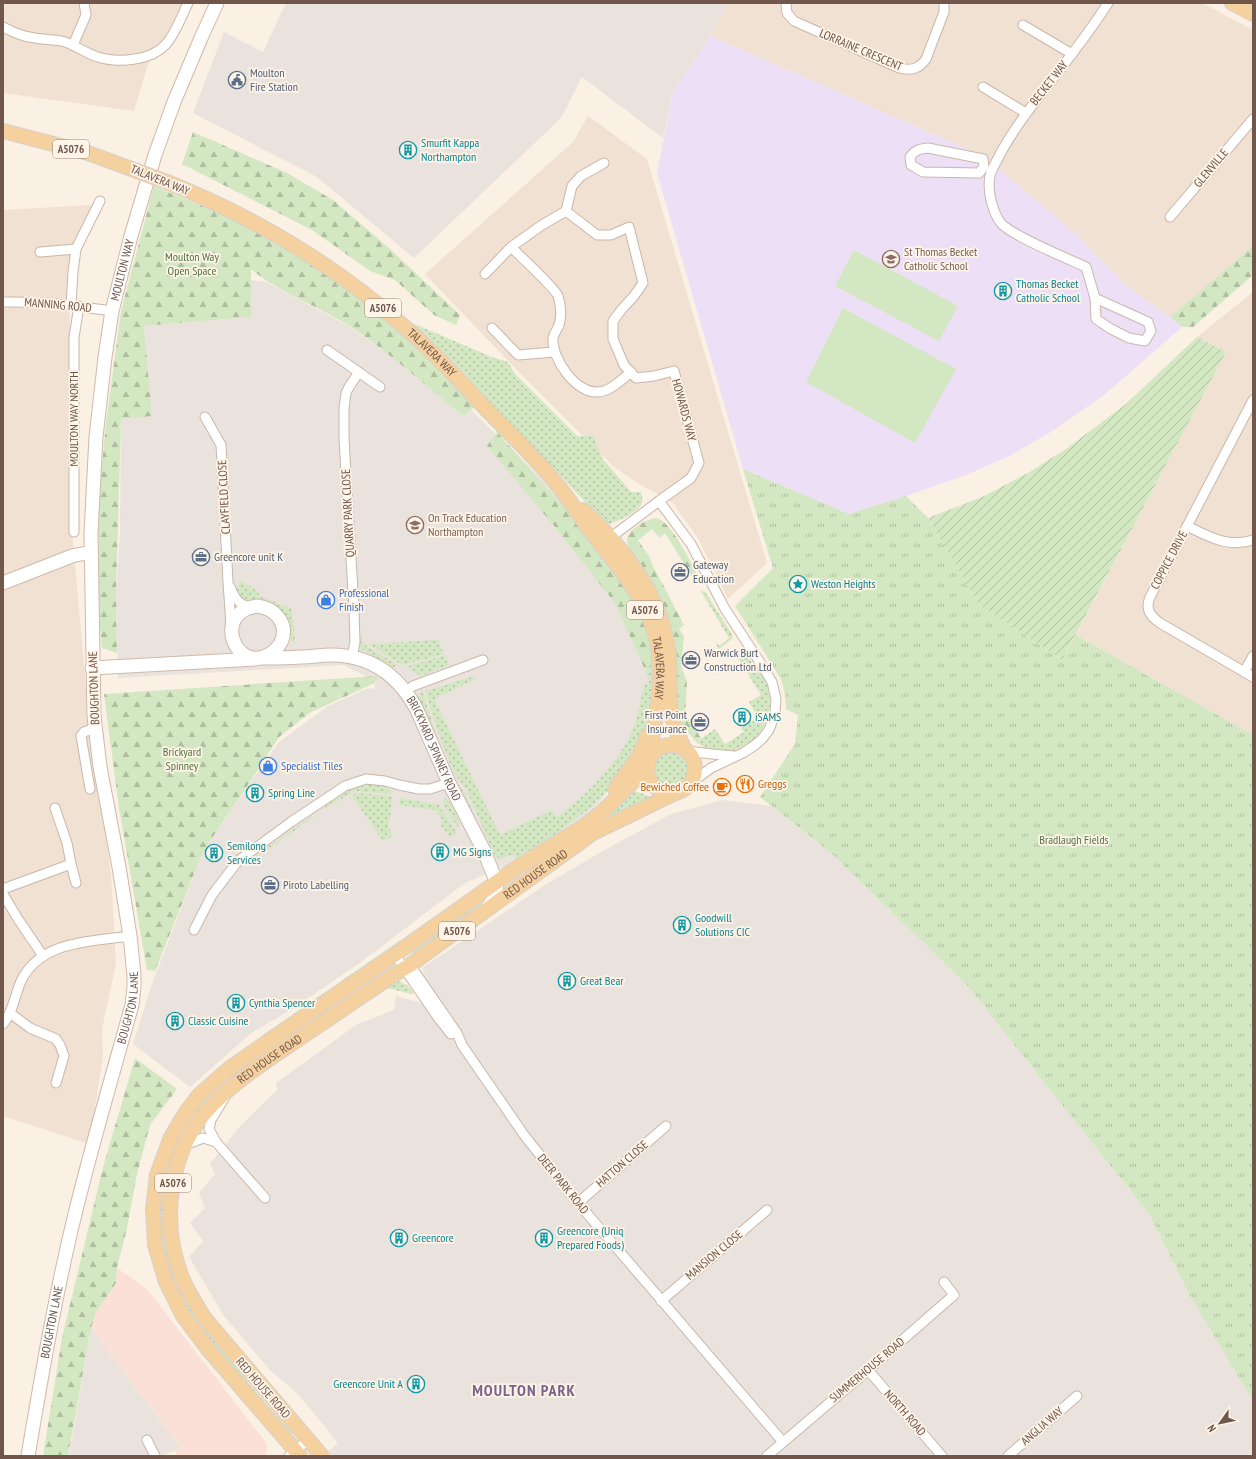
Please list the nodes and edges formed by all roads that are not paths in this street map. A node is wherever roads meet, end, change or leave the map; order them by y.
1 (84, 3) edge
2 (188, 3) edge
3 (217, 3) edge
4 (786, 3) edge
5 (944, 3) edge
6 (1108, 3) edge
7 (1232, 3) edge
8 (1253, 14) edge
9 (1023, 25) dead end
10 (3, 27) edge
11 (73, 45) junction
12 (1072, 54) junction
13 (983, 87) dead end
14 (1026, 113) junction
15 (1253, 119) edge
16 (3, 131) edge
17 (604, 164) dead end
18 (989, 170) junction
19 (100, 201) dead end
20 (566, 211) junction
21 (1170, 217) dead end
22 (511, 247) junction
23 (76, 248) junction
24 (40, 252) dead end
25 (485, 274) dead end
26 (1095, 298) junction
27 (3, 302) edge
28 (75, 306) junction
29 (112, 311) junction
30 (492, 328) dead end
31 (327, 350) dead end
32 (554, 352) junction
33 (359, 372) junction
34 (631, 372) junction
35 (380, 387) dead end
36 (1253, 400) edge
37 (205, 417) dead end
38 (558, 486) junction
39 (659, 501) junction
40 (1187, 526) junction
41 (74, 532) dead end
42 (610, 538) junction
43 (1253, 540) edge
44 (91, 552) junction
45 (228, 582) junction
46 (3, 583) edge
47 (249, 607) junction
48 (232, 634) junction
49 (283, 637) junction
50 (1253, 656) edge
51 (301, 657) junction
52 (352, 657) junction
53 (260, 658) junction
54 (483, 660) dead end
55 (208, 661) junction
56 (92, 668) junction
57 (1244, 672) junction
58 (1253, 677) edge
59 (405, 692) junction
60 (657, 707) junction
61 (95, 728) junction
62 (685, 750) junction
63 (736, 756) junction
64 (649, 763) junction
65 (449, 783) junction
66 (691, 783) junction
67 (90, 788) dead end
68 (675, 793) junction
69 (54, 808) dead end
70 (584, 826) junction
71 (473, 832) junction
72 (71, 864) junction
73 (484, 869) junction
74 (76, 883) dead end
75 (495, 887) junction
76 (3, 889) edge
77 (512, 892) junction
78 (3, 894) edge
79 (472, 899) junction
80 (485, 911) junction
81 (194, 930) dead end
82 (130, 936) junction
83 (43, 956) junction
84 (403, 963) junction
85 (10, 1013) junction
86 (3, 1024) edge
87 (56, 1083) dead end
88 (231, 1089) junction
89 (666, 1126) dead end
90 (216, 1142) junction
91 (186, 1145) junction
92 (264, 1198) dead end
93 (578, 1203) junction
94 (767, 1210) dead end
95 (944, 1282) dead end
96 (662, 1301) junction
97 (868, 1370) junction
98 (1077, 1396) dead end
99 (147, 1440) dead end
100 (308, 1440) junction
101 (783, 1442) junction
102 (295, 1454) edge
103 (28, 1456) edge
104 (155, 1456) edge
105 (322, 1456) edge
106 (767, 1456) edge
107 (942, 1456) edge
108 (1008, 1456) edge

1 - 11 street
2 - 11 street
3 - 29 street, MOULTON WAY
4 - 5 street, LORRAINE CRESCENT
6 - 12 street, BECKET WAY
7 - 8 main road
9 - 12 street, BECKET WAY
10 - 11 street
12 - 14 street, BECKET WAY
13 - 14 street, BECKET WAY
14 - 18 street, BECKET WAY
15 - 21 street, GLENVILLE
16 - 38 main road, TALAVERA WAY / A5076, bridge
17 - 20 street
18 - 18 street
18 - 26 street
19 - 23 street, MOULTON WAY NORTH
20 - 22 street
20 - 34 street
22 - 25 street
22 - 32 street
23 - 24 street
23 - 28 street, MOULTON WAY NORTH
26 - 26 street
27 - 28 street, MANNING ROAD
28 - 29 street, MANNING ROAD
28 - 41 street, MOULTON WAY NORTH
29 - 44 street, MOULTON WAY
30 - 32 street
31 - 33 street
32 - 34 street
33 - 35 street
33 - 52 street, QUARRY PARK CLOSE
34 - 39 street, HOWARDS WAY
36 - 40 street, COPPICE DRIVE
37 - 45 street, CLAYFIELD CLOSE
38 - 42 main road
38 - 60 main road, TALAVERA WAY / A5076
39 - 42 street, HOWARDS WAY
39 - 63 street
40 - 43 street
40 - 57 street, COPPICE DRIVE
42 - 62 main road
44 - 46 street
44 - 56 street, BOUGHTON LANE
45 - 47 street, CLAYFIELD CLOSE
45 - 48 street, CLAYFIELD CLOSE
47 - 48 street
47 - 49 street
48 - 53 street
48 - 55 street, BRICKYARD SPINNEY ROAD
49 - 51 street
49 - 53 street
50 - 57 street
51 - 52 street, BRICKYARD SPINNEY ROAD
51 - 53 street, BRICKYARD SPINNEY ROAD
52 - 59 street, BRICKYARD SPINNEY ROAD
53 - 55 street, BRICKYARD SPINNEY ROAD
54 - 59 street
55 - 56 street, BRICKYARD SPINNEY ROAD
56 - 61 street, BOUGHTON LANE
57 - 58 street, COPPICE DRIVE
59 - 65 street, BRICKYARD SPINNEY ROAD
60 - 64 main road, TALAVERA WAY / A5076
60 - 70 main road
61 - 67 street
61 - 82 street, BOUGHTON LANE
62 - 63 street
62 - 64 main road
62 - 66 main road
63 - 66 street
64 - 68 main road
64 - 70 main road
65 - 71 street, BRICKYARD SPINNEY ROAD
65 - 81 street
66 - 68 main road
68 - 77 main road, RED HOUSE ROAD / A5076
69 - 72 street
70 - 75 main road
71 - 73 street
71 - 75 street, BRICKYARD SPINNEY ROAD
72 - 74 street
72 - 76 street
73 - 75 street
73 - 79 street
75 - 77 street
75 - 79 main road
75 - 80 street
77 - 80 main road, RED HOUSE ROAD / A5076
78 - 83 street
79 - 84 main road
80 - 84 main road, RED HOUSE ROAD / A5076
82 - 83 street
82 - 103 street, BOUGHTON LANE
83 - 85 street
84 - 88 main road, RED HOUSE ROAD / A5076
84 - 93 street, DEER PARK ROAD
84 - 102 main road
85 - 86 street
85 - 87 street
88 - 90 street
88 - 91 main road, RED HOUSE ROAD / A5076
89 - 93 street, HATTON CLOSE
90 - 91 street
90 - 92 street
91 - 100 main road, RED HOUSE ROAD / A5076
93 - 96 street, DEER PARK ROAD
94 - 96 street, MANSION CLOSE
95 - 97 street, SUMMERHOUSE ROAD
96 - 101 street, DEER PARK ROAD
97 - 101 street, SUMMERHOUSE ROAD
97 - 107 street, NORTH ROAD
98 - 108 street, ANGLIA WAY
99 - 104 street
100 - 102 street
100 - 105 main road, RED HOUSE ROAD / A5076
101 - 106 street, SUMMERHOUSE ROAD

